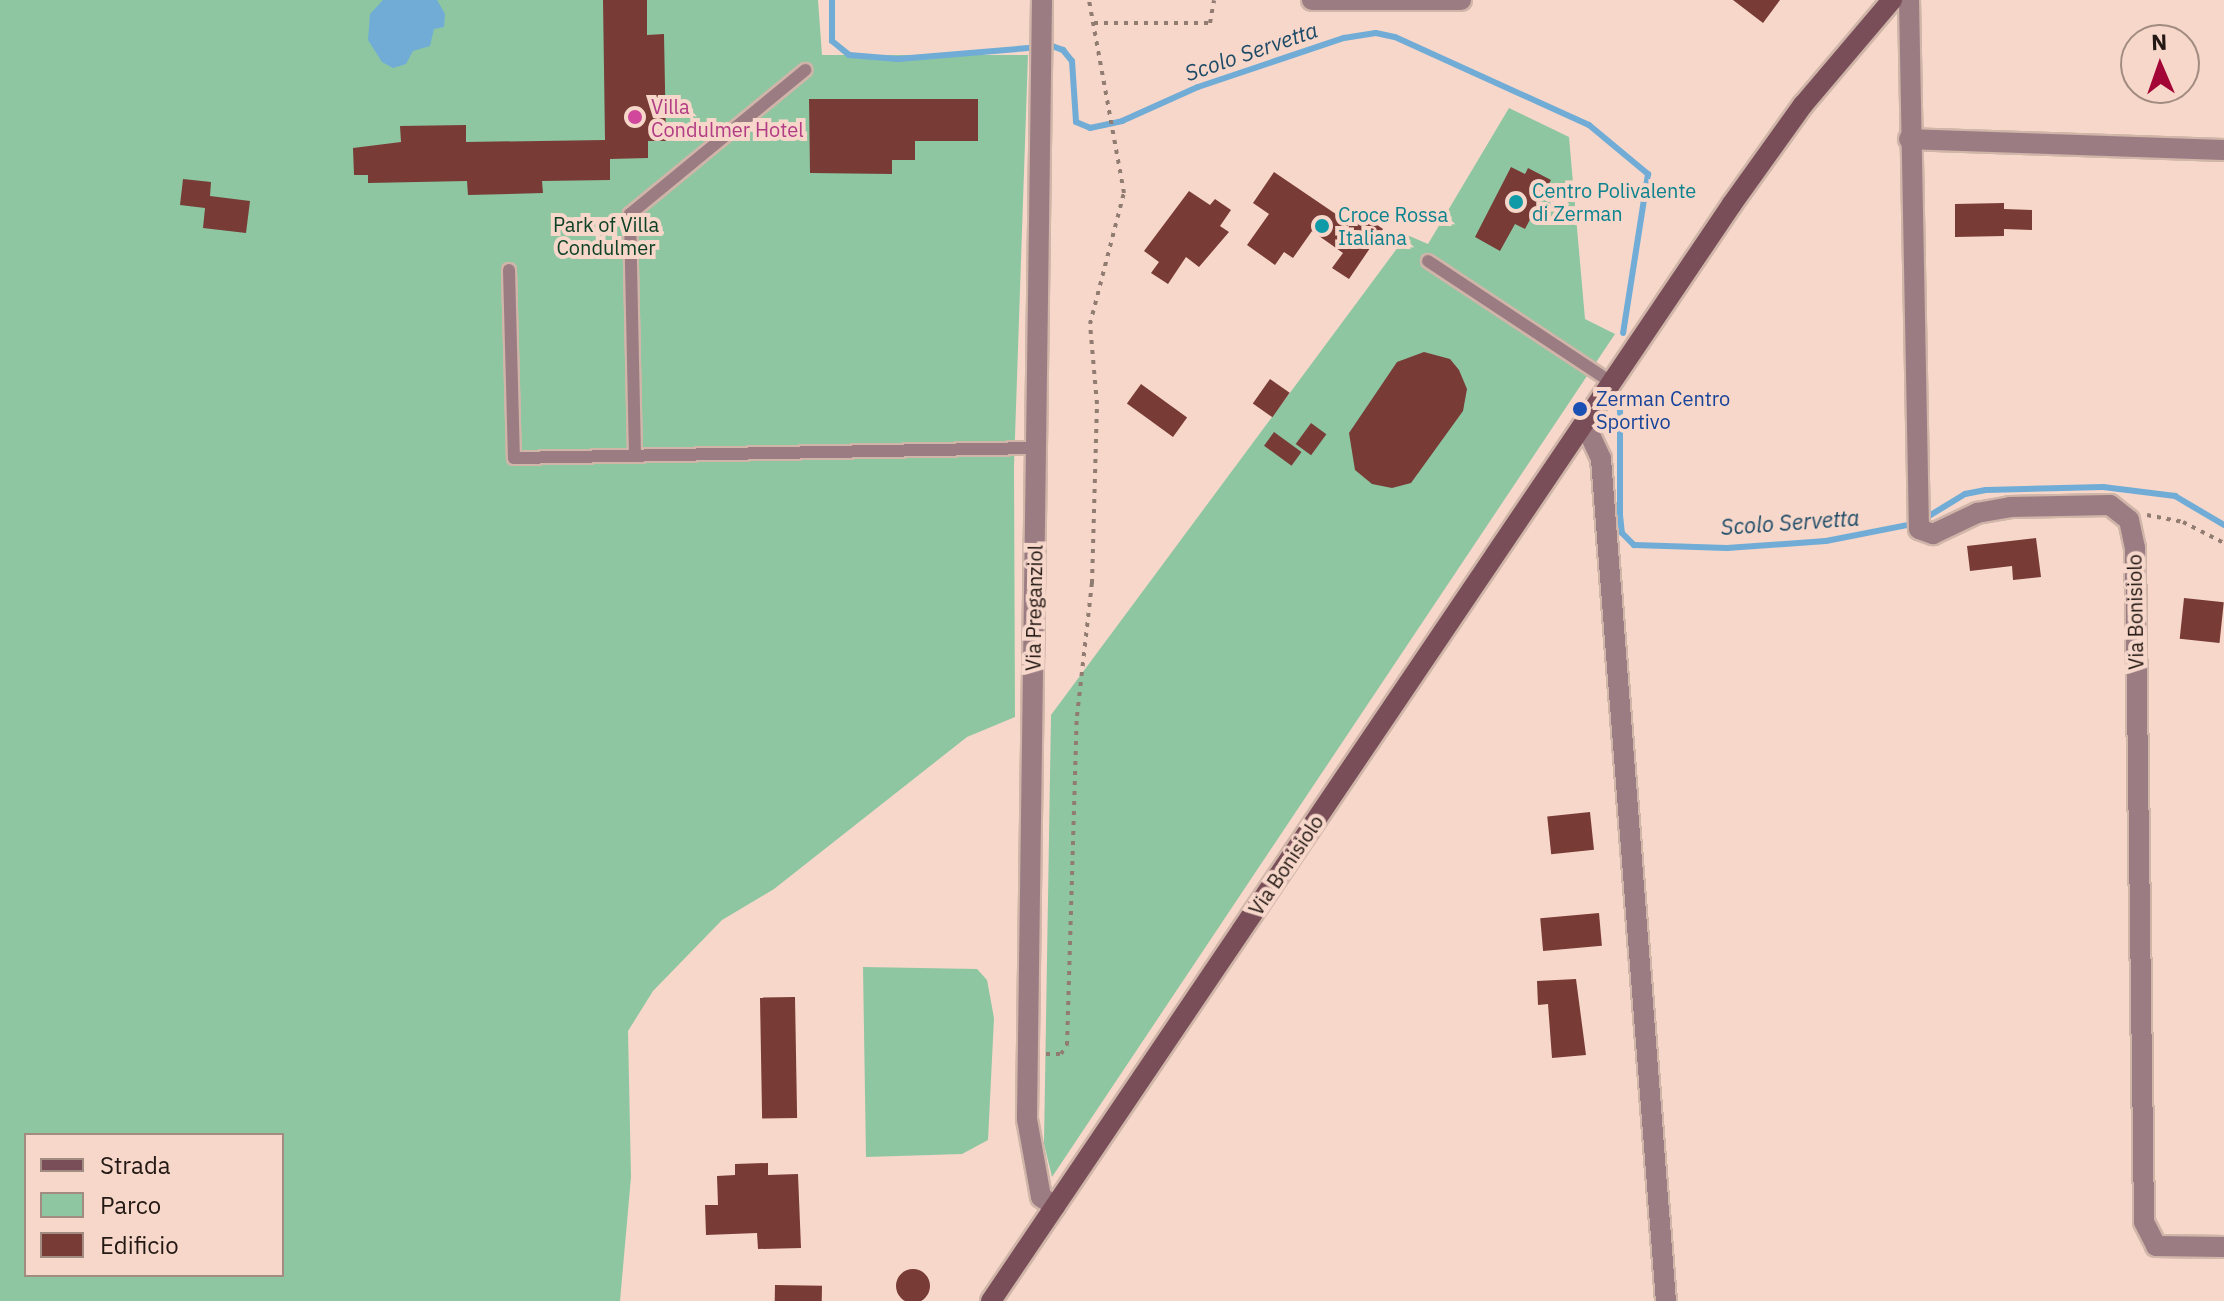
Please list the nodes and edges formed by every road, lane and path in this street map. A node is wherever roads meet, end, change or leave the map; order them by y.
1 (1089, 0) edge
2 (1214, 0) edge
3 (1312, 0) edge
4 (1450, 0) edge
5 (1892, 0) edge
6 (1909, 0) edge
7 (1046, 3) edge
8 (1094, 23) junction
9 (805, 70) dead end
10 (1909, 139) junction
11 (2224, 150) edge
12 (1428, 261) dead end
13 (509, 270) dead end
14 (1612, 383) junction
15 (1581, 428) junction
16 (1037, 448) junction
17 (635, 456) junction
18 (2121, 510) junction
19 (2224, 543) edge
20 (1027, 1054) junction
21 (1055, 1206) junction
22 (2224, 1247) edge
23 (991, 1301) edge
24 (1666, 1301) edge

1 - 8 path
2 - 8 path
3 - 4 street
5 - 14 main road, Via Bonisiolo
6 - 10 street
7 - 16 street, Via Preganziol
8 - 20 path
9 - 17 lane
10 - 11 street
10 - 18 street
12 - 14 lane
13 - 17 lane
14 - 15 main road, Via Bonisiolo
15 - 21 main road, Via Bonisiolo
15 - 24 street
16 - 17 lane
16 - 20 street, Via Preganziol
18 - 19 path
18 - 22 street, Via Bonisiolo
20 - 21 street, Via Preganziol
21 - 23 main road, Via Bonisiolo

